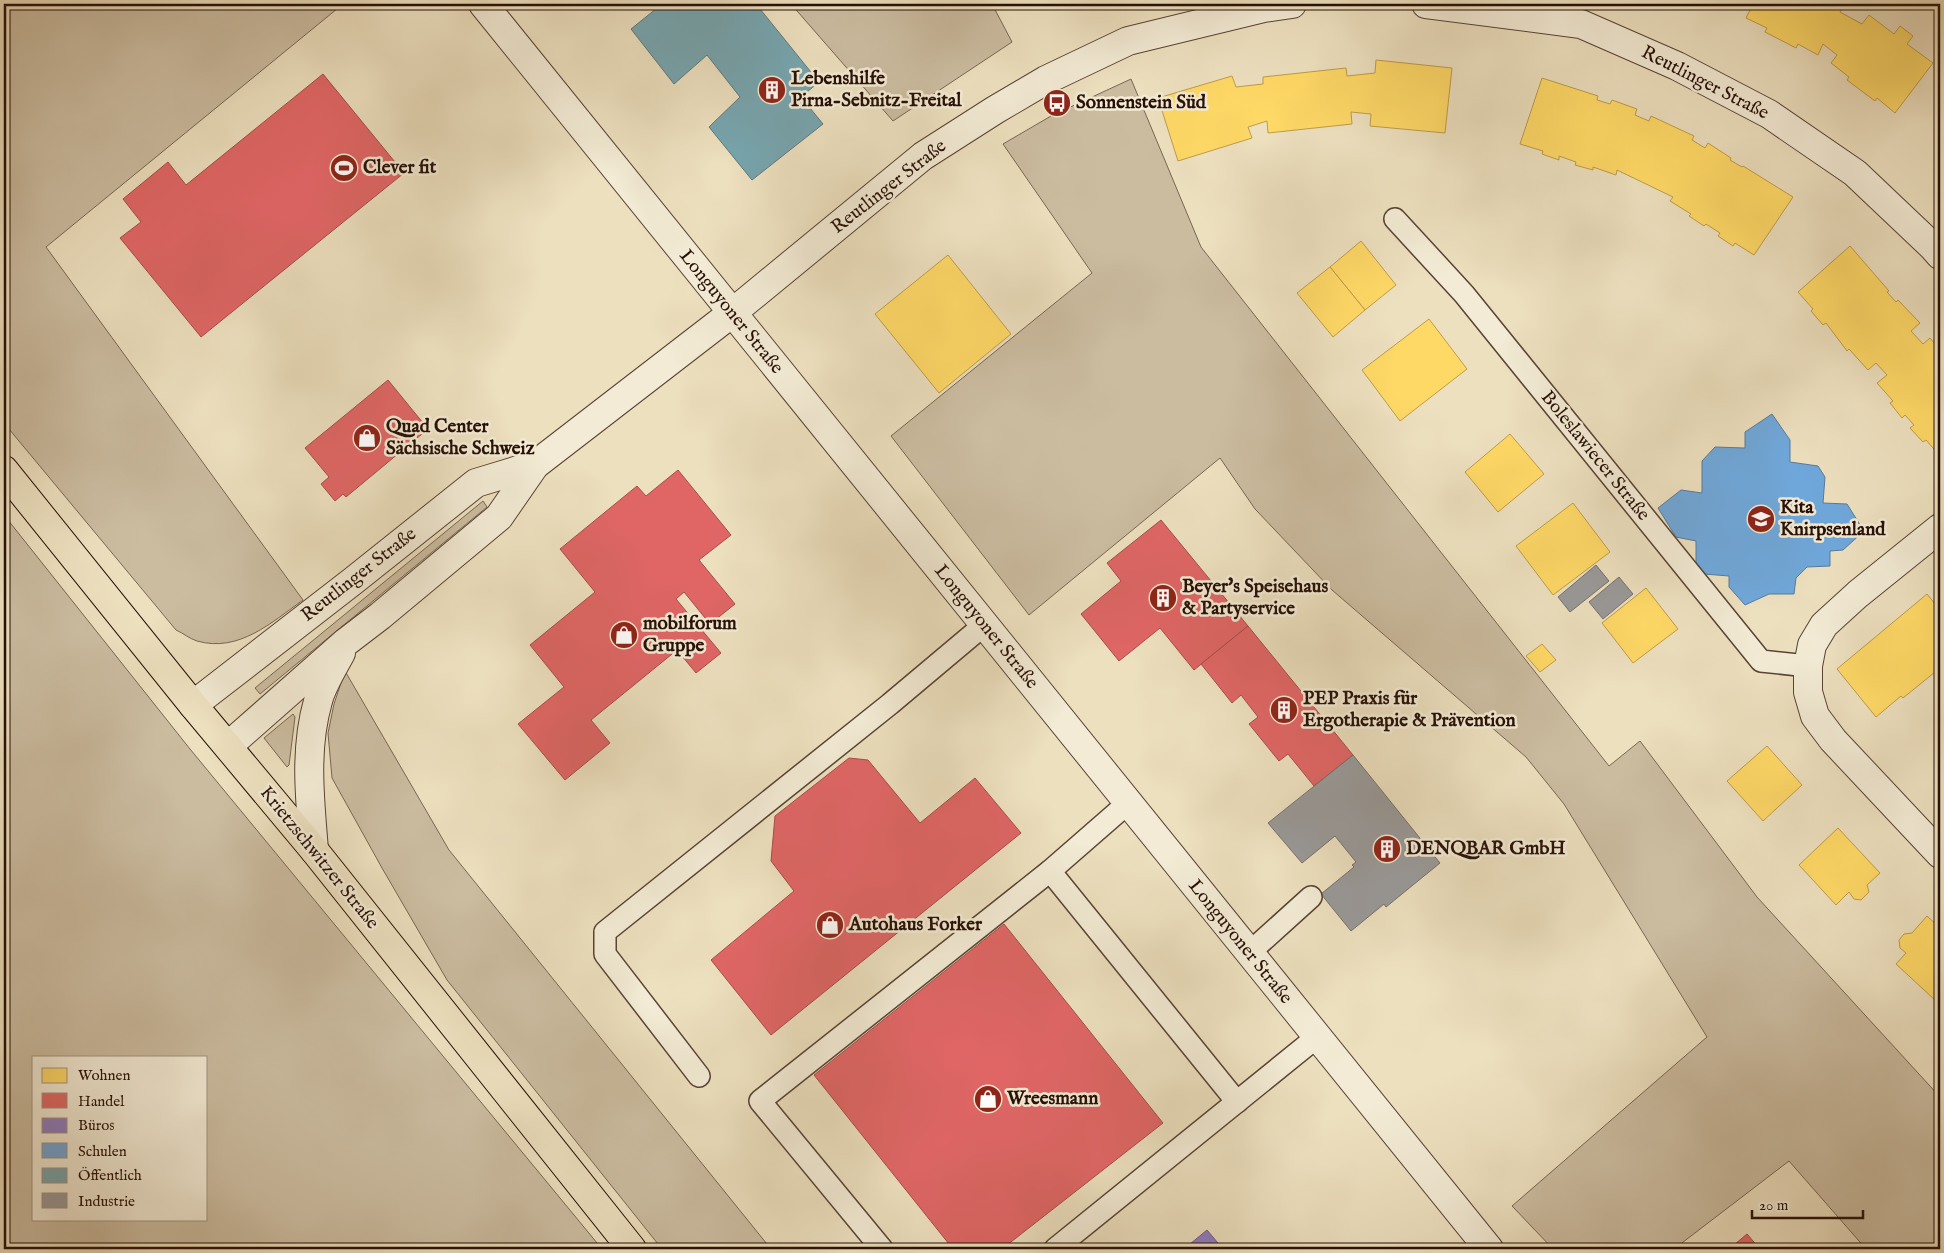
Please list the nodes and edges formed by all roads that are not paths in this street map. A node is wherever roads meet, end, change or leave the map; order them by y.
1 (483, 4) edge
2 (1292, 4) edge
3 (1426, 4) edge
4 (1394, 218) dead end
5 (1940, 255) edge
6 (732, 313) junction
7 (535, 465) junction
8 (4, 470) edge
9 (1940, 528) edge
10 (984, 625) junction
11 (346, 642) junction
12 (1808, 666) junction
13 (193, 704) junction
14 (228, 746) junction
15 (1128, 803) junction
16 (314, 850) junction
17 (1940, 854) edge
18 (1050, 871) junction
19 (1311, 897) dead end
20 (1249, 953) junction
21 (1317, 1037) junction
22 (699, 1076) dead end
23 (1237, 1102) junction
24 (632, 1249) edge
25 (882, 1249) edge
26 (1055, 1249) edge
27 (1489, 1249) edge

1 - 6 street, Longuyoner Straße
2 - 6 street, Reutlinger Straße
3 - 5 street, Reutlinger Straße
4 - 12 lane, Boleslawiecer Straße
6 - 7 street, Reutlinger Straße
6 - 10 street, Longuyoner Straße
7 - 11 street, Reutlinger Straße
7 - 13 street, Reutlinger Straße
8 - 13 main road, Krietzschwitzer Straße
9 - 12 street
10 - 15 street, Longuyoner Straße
10 - 22 lane
11 - 14 street, Reutlinger Straße
11 - 16 street, Reutlinger Straße
12 - 17 street
13 - 14 main road, Krietzschwitzer Straße
14 - 16 main road, Krietzschwitzer Straße
15 - 18 lane
15 - 20 street, Longuyoner Straße
16 - 24 main road, Krietzschwitzer Straße
18 - 23 lane
18 - 25 lane
19 - 20 lane
20 - 21 street, Longuyoner Straße
21 - 23 lane
21 - 27 street, Longuyoner Straße
23 - 26 lane

